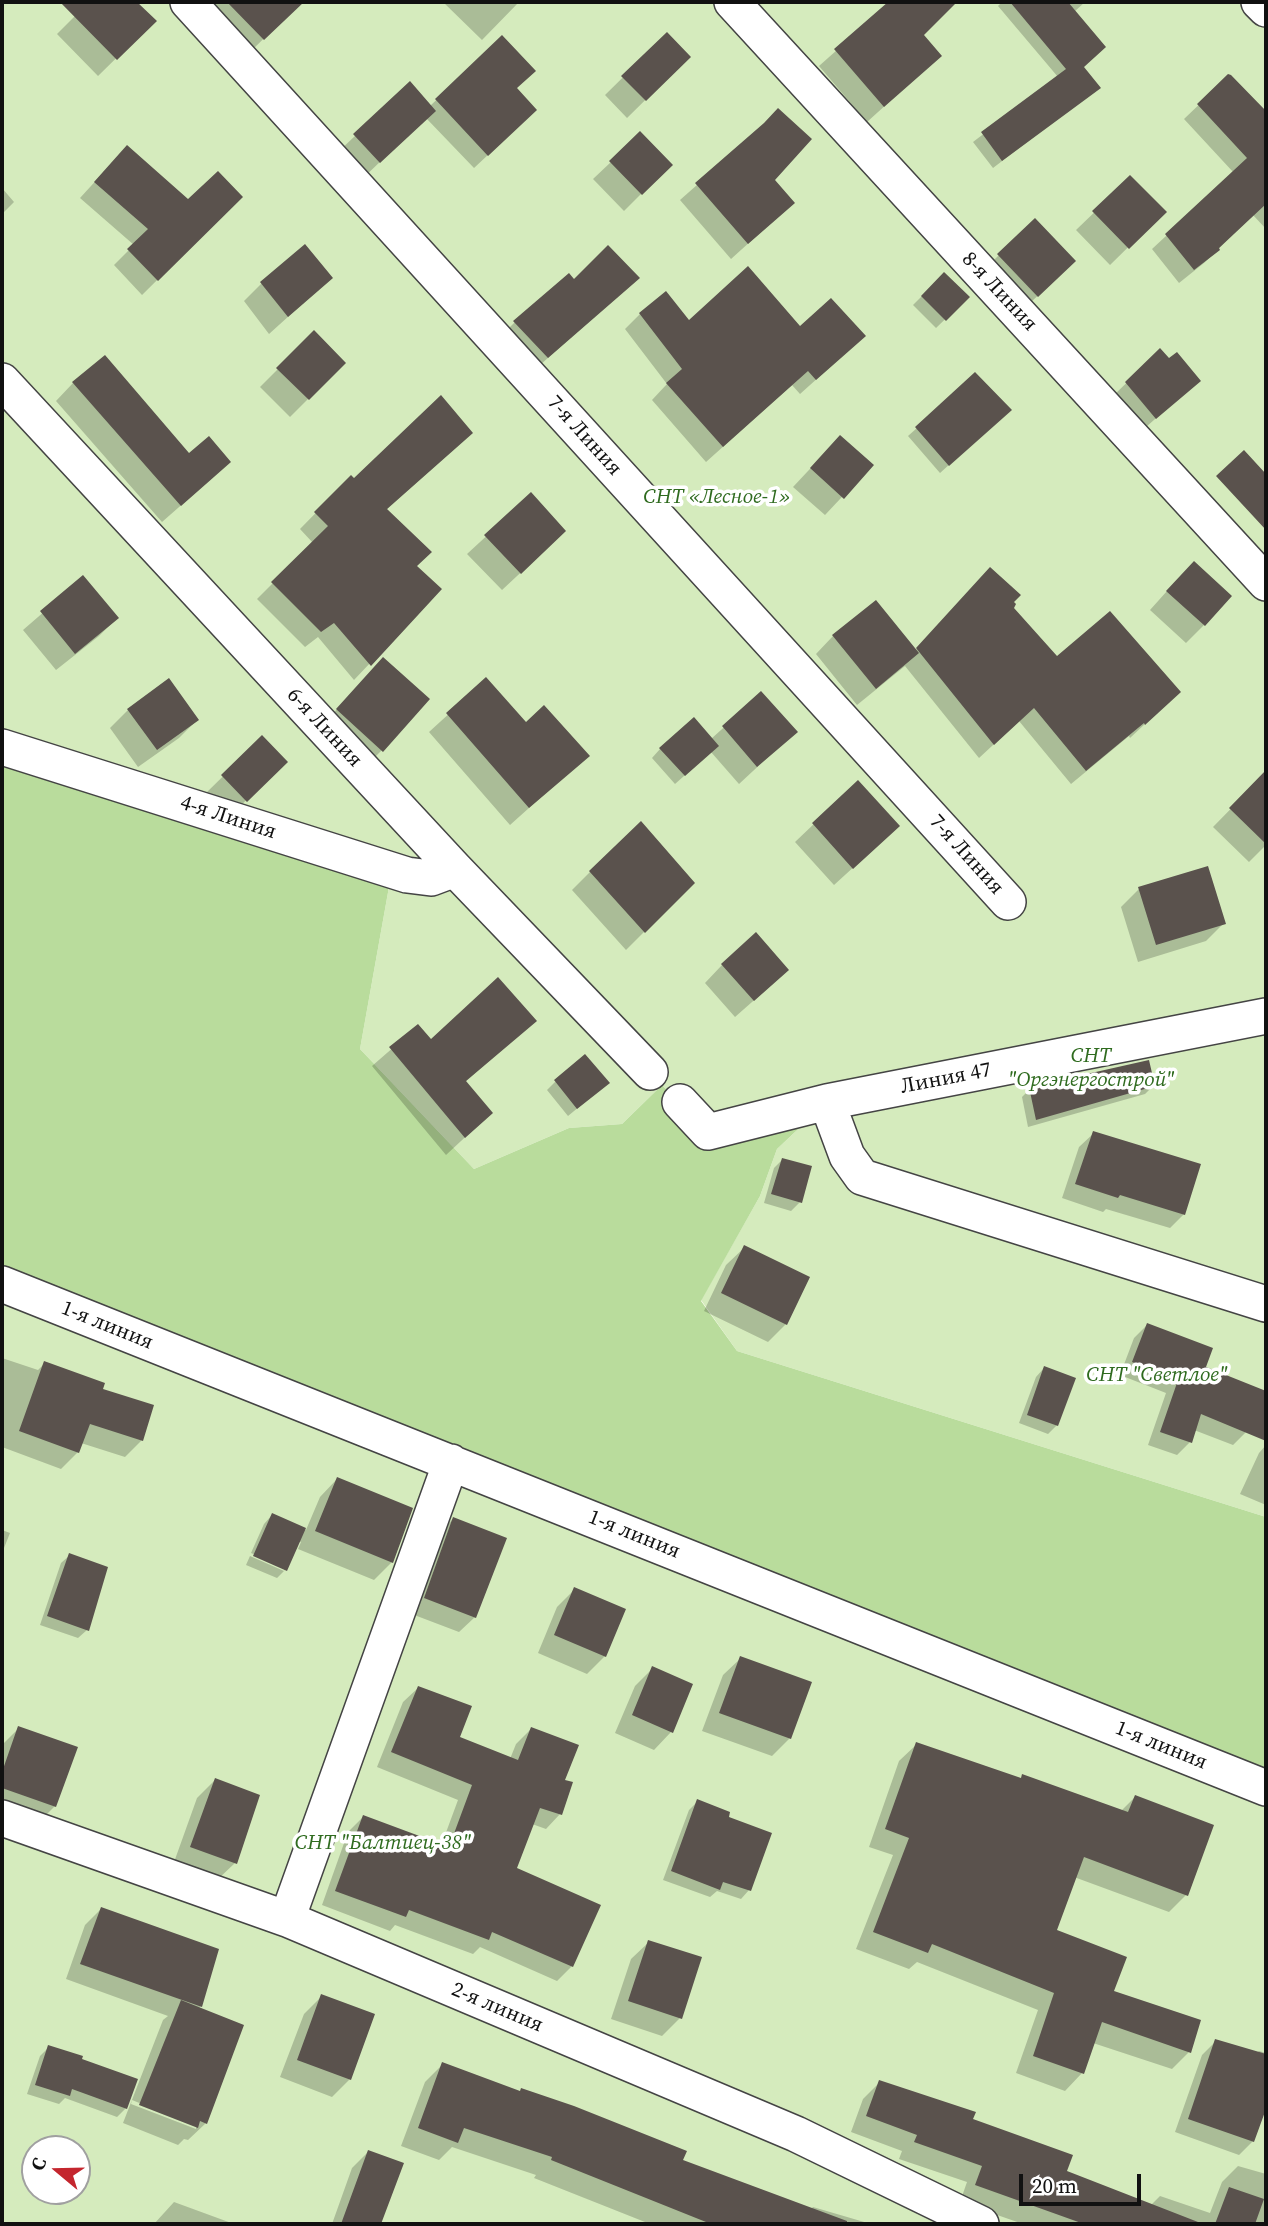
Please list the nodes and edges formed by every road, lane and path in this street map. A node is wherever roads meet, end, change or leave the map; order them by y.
1 (188, 2) edge
2 (732, 2) edge
3 (1259, 2) edge
4 (1266, 9) edge
5 (2, 381) edge
6 (1266, 583) edge
7 (2, 747) edge
8 (455, 869) junction
9 (1007, 902) dead end
10 (1266, 1016) edge
11 (650, 1072) dead end
12 (680, 1102) dead end
13 (827, 1102) junction
14 (2, 1284) edge
15 (1266, 1304) edge
16 (451, 1461) junction
17 (1266, 1788) edge
18 (2, 1818) edge
19 (287, 1919) junction
20 (981, 2224) edge

1 - 9 street, 7-я Линия
2 - 6 street, 8-я Линия
3 - 4 street
5 - 8 street, 6-я Линия
7 - 8 street, 4-я Линия
8 - 11 street, 6-я Линия
10 - 13 street, Линия 47
12 - 13 street, Линия 47
13 - 15 street
14 - 16 street, 1-я линия
16 - 17 street, 1-я линия
16 - 19 street
18 - 19 street, 2-я линия
19 - 20 street, 2-я линия

